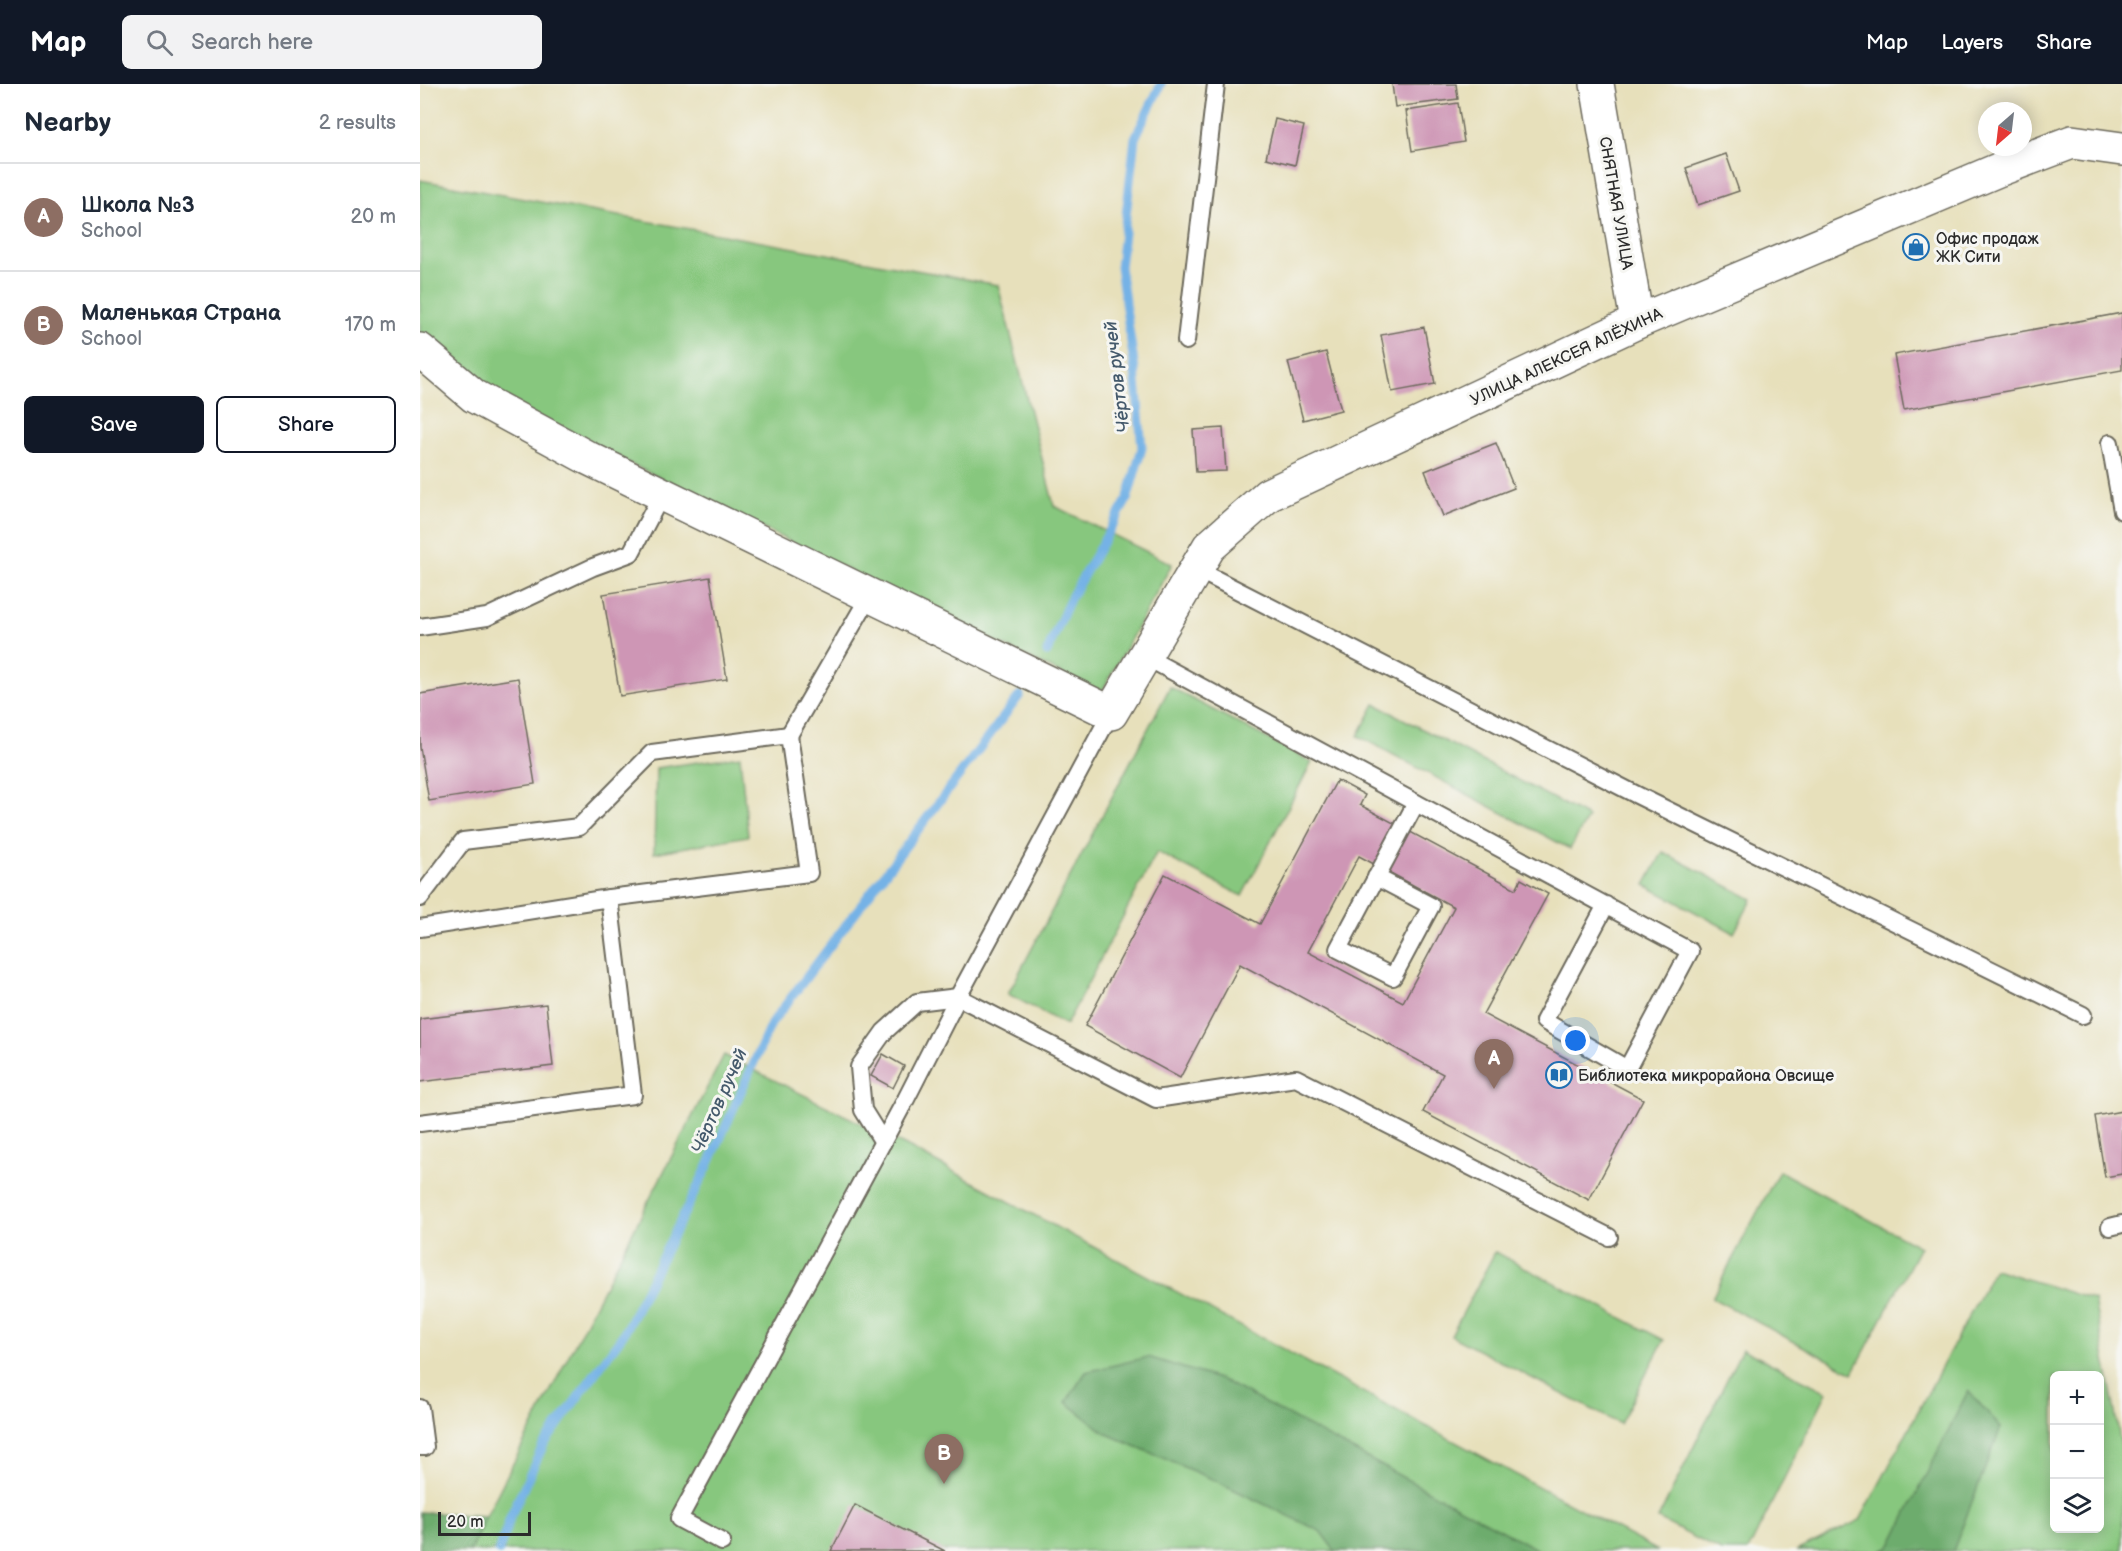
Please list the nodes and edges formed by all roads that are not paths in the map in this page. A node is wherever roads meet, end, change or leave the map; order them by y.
1 (1216, 84) edge
2 (1597, 84) edge
3 (2122, 149) edge
4 (1637, 321) junction
5 (1186, 341) dead end
6 (420, 350) edge
7 (2110, 443) dead end
8 (662, 494) junction
9 (2122, 511) edge
10 (1196, 568) junction
11 (870, 595) junction
12 (420, 627) edge
13 (1144, 656) junction
14 (1111, 713) junction
15 (789, 735) junction
16 (1416, 803) junction
17 (1376, 877) junction
18 (420, 898) edge
19 (609, 898) junction
20 (1606, 905) junction
21 (420, 928) edge
22 (958, 997) junction
23 (2083, 1015) dead end
24 (420, 1123) edge
25 (883, 1142) junction
26 (1609, 1237) dead end
27 (420, 1408) edge
28 (420, 1447) edge
29 (722, 1542) dead end

1 - 5 lane
2 - 4 street, СНЯТНАЯ УЛИЦА
3 - 4 street, УЛИЦА АЛЕКСЕЯ АЛЁХИНА
4 - 10 street, УЛИЦА АЛЕКСЕЯ АЛЁХИНА
6 - 8 street
7 - 9 lane
8 - 11 street
8 - 12 lane
10 - 13 street, УЛИЦА АЛЕКСЕЯ АЛЁХИНА
10 - 23 lane
11 - 14 street
11 - 15 lane
13 - 14 street, УЛИЦА АЛЕКСЕЯ АЛЁХИНА
13 - 16 lane
14 - 22 lane
15 - 18 lane
15 - 19 lane
16 - 17 lane
16 - 20 lane
17 - 17 lane
19 - 21 lane
19 - 24 lane
20 - 20 lane
22 - 25 lane
22 - 25 lane
22 - 26 lane
25 - 29 lane
27 - 28 lane

